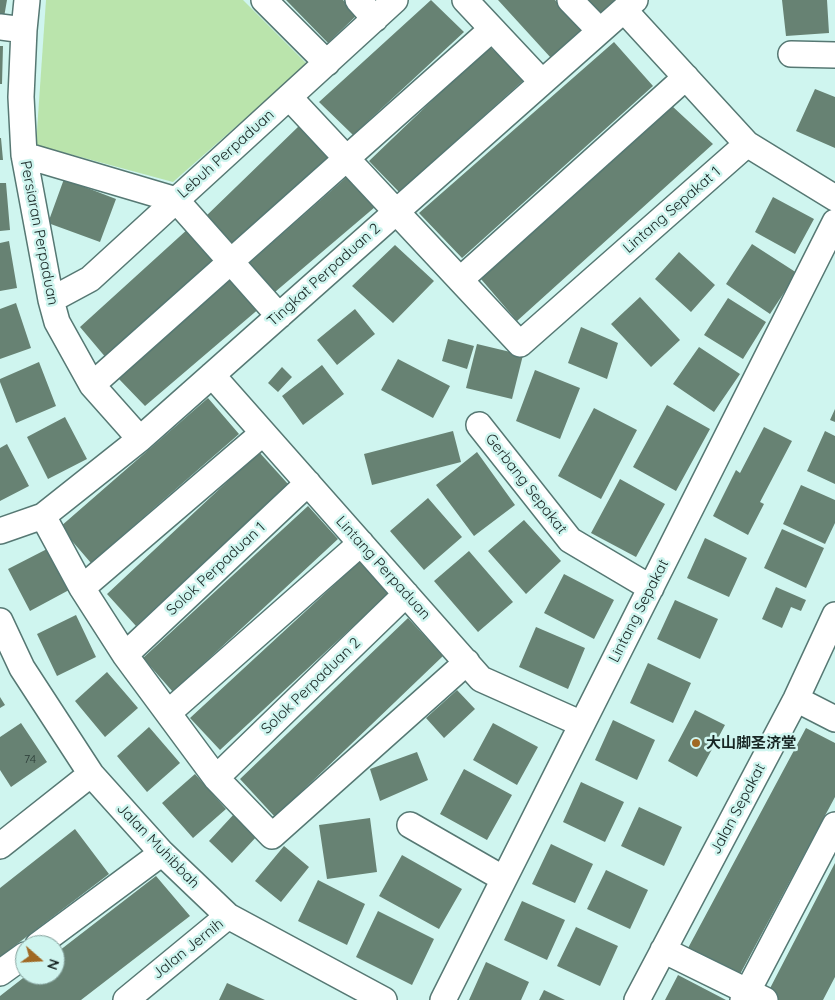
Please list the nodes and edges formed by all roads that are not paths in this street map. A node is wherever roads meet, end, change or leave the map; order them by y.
1 (27, 0) edge
2 (264, 0) edge
3 (358, 0) edge
4 (395, 0) edge
5 (465, 0) edge
6 (570, 0) edge
7 (630, 5) edge
8 (376, 19) junction
9 (12, 28) edge
10 (492, 29) junction
11 (600, 31) junction
12 (791, 54) dead end
13 (835, 55) edge
14 (327, 63) junction
15 (686, 78) junction
16 (542, 82) junction
17 (289, 97) junction
18 (747, 144) junction
19 (24, 155) junction
20 (347, 159) junction
21 (835, 198) edge
22 (176, 200) junction
23 (396, 212) junction
24 (835, 222) edge
25 (231, 262) junction
26 (460, 280) junction
27 (51, 300) junction
28 (279, 316) junction
29 (212, 375) junction
30 (92, 385) junction
31 (480, 425) dead end
32 (263, 433) junction
33 (140, 439) junction
34 (308, 483) junction
35 (43, 516) junction
36 (0, 531) edge
37 (361, 543) junction
38 (82, 588) junction
39 (650, 588) junction
40 (406, 594) junction
41 (835, 615) edge
42 (0, 621) edge
43 (125, 655) junction
44 (467, 662) junction
45 (796, 699) junction
46 (168, 713) junction
47 (835, 719) edge
48 (582, 724) junction
49 (91, 774) junction
50 (216, 778) junction
51 (410, 825) dead end
52 (835, 825) edge
53 (0, 846) edge
54 (162, 853) junction
55 (504, 879) junction
56 (228, 916) junction
57 (51, 935) edge
58 (663, 950) junction
59 (15, 962) edge
60 (0, 973) edge
61 (752, 997) edge
62 (126, 1000) edge
63 (384, 1000) edge
64 (443, 1000) edge
65 (637, 1000) edge

1 - 9 street, Persiaran Perpaduan
2 - 14 street
3 - 8 street
4 - 8 street, Lebuh Perpaduan
5 - 10 street
6 - 11 street
7 - 11 street, Tingkat Perpaduan 2
7 - 15 street
8 - 14 street, Lebuh Perpaduan
9 - 19 street, Persiaran Perpaduan
10 - 16 street
10 - 20 street
11 - 16 street, Tingkat Perpaduan 2
12 - 13 street
14 - 17 street, Lebuh Perpaduan
15 - 18 street
15 - 26 street
16 - 23 street, Tingkat Perpaduan 2
17 - 20 street
17 - 22 street, Lebuh Perpaduan
18 - 21 street
18 - 26 street, Lintang Sepakat 1
19 - 22 street
19 - 27 street, Persiaran Perpaduan
20 - 23 street
20 - 25 street
22 - 25 street
22 - 27 street, Lebuh Perpaduan
23 - 26 street
23 - 28 street, Tingkat Perpaduan 2
24 - 39 street, Lintang Sepakat
25 - 28 street
25 - 30 street
27 - 30 street, Persiaran Perpaduan
28 - 29 street, Tingkat Perpaduan 2
29 - 32 street, Lintang Perpaduan
29 - 33 street, Tingkat Perpaduan 2
30 - 33 street, Persiaran Perpaduan
31 - 39 street, Gerbang Sepakat
32 - 34 street, Lintang Perpaduan
32 - 38 street
33 - 35 street, Tingkat Perpaduan 2
34 - 37 street, Lintang Perpaduan
34 - 43 street, Solok Perpaduan 1
35 - 36 street, Tingkat Perpaduan 2
35 - 38 street
37 - 40 street, Lintang Perpaduan
37 - 46 street
38 - 43 street
39 - 48 street, Lintang Sepakat
40 - 44 street, Lintang Perpaduan
40 - 50 street, Solok Perpaduan 2
41 - 45 street, Jalan Sepakat
42 - 49 street, Jalan Muhibbah
43 - 46 street
44 - 48 street, Lintang Perpaduan
44 - 50 street
45 - 47 street
45 - 58 street, Jalan Sepakat
46 - 50 street
48 - 55 street, Lintang Sepakat
49 - 53 street
49 - 54 street, Jalan Muhibbah
51 - 55 street
52 - 61 street
54 - 56 street, Jalan Muhibbah
54 - 57 street
55 - 64 street, Lintang Sepakat
56 - 62 street, Jalan Jernih
56 - 63 street, Jalan Muhibbah
58 - 61 street
58 - 65 street, Jalan Sepakat
59 - 60 street

